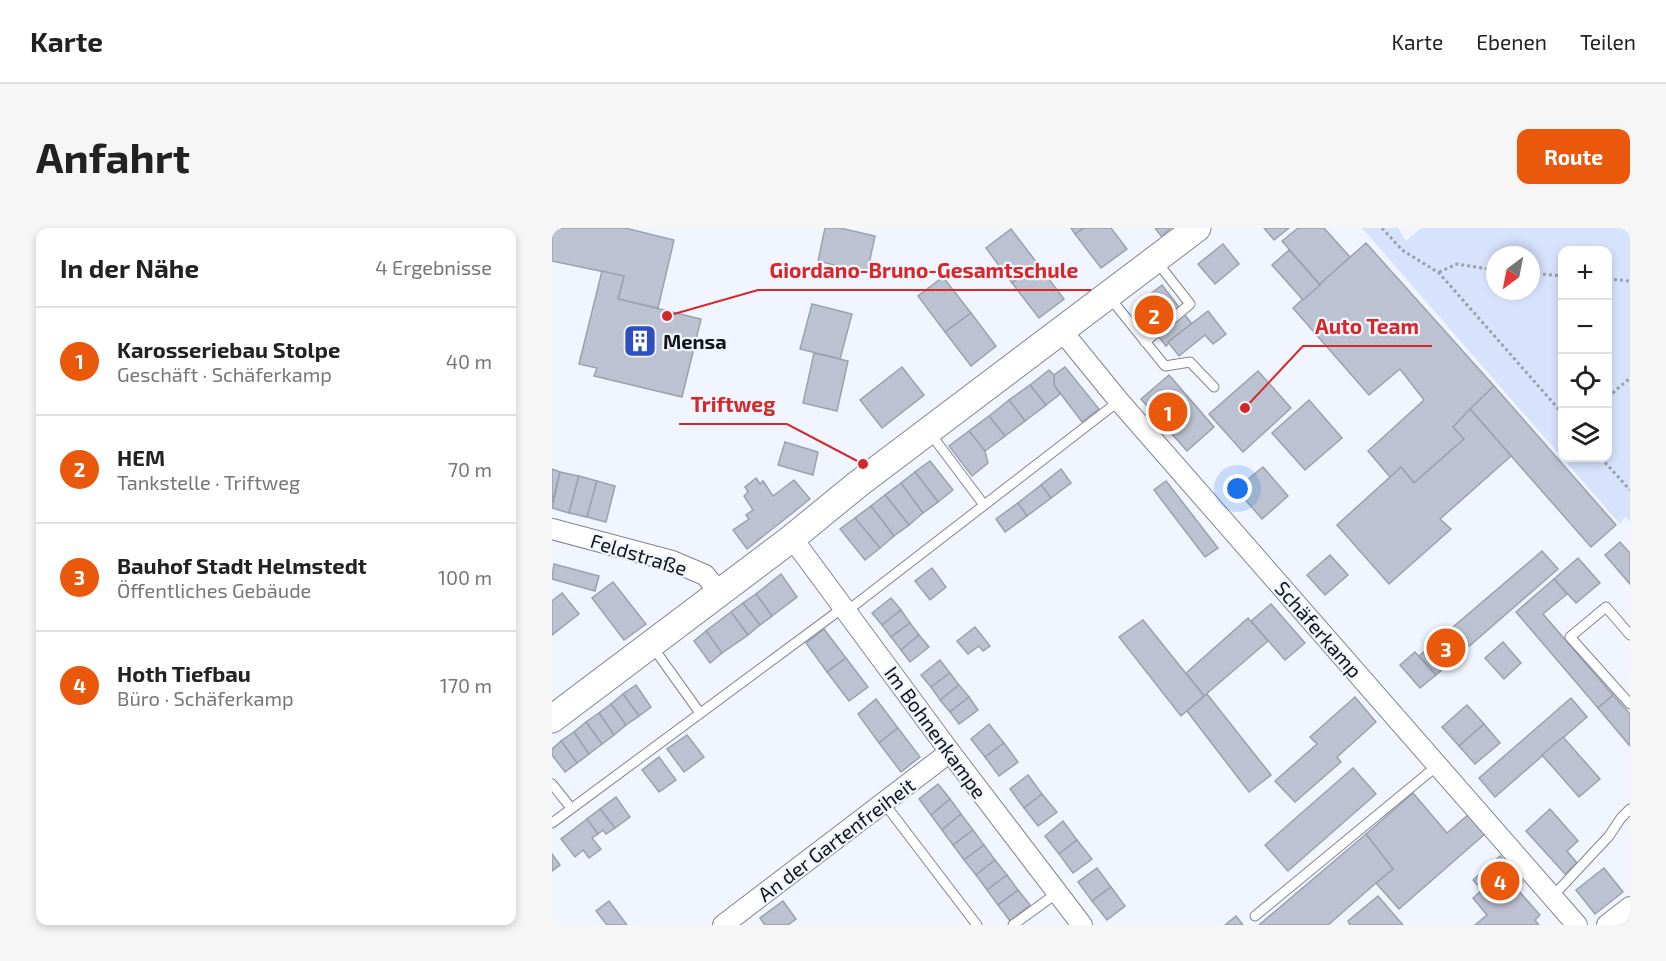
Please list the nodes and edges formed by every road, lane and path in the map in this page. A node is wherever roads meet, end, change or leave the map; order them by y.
1 (1197, 228) edge
2 (1382, 228) edge
3 (1156, 260) junction
4 (1486, 269) edge
5 (1439, 273) junction
6 (1540, 274) edge
7 (1558, 276) edge
8 (1612, 279) edge
9 (1630, 281) edge
10 (1108, 296) junction
11 (1062, 331) junction
12 (1144, 342) junction
13 (1630, 378) edge
14 (1214, 387) dead end
15 (1612, 394) edge
16 (1119, 401) junction
17 (1558, 408) edge
18 (929, 432) junction
19 (1605, 462) edge
20 (1630, 490) edge
21 (984, 505) junction
22 (552, 529) edge
23 (792, 538) junction
24 (720, 592) junction
25 (846, 609) junction
26 (1630, 635) edge
27 (650, 645) junction
28 (1630, 704) edge
29 (700, 713) junction
30 (552, 719) edge
31 (950, 752) junction
32 (1438, 765) junction
33 (552, 784) edge
34 (884, 803) junction
35 (571, 808) junction
36 (1630, 809) edge
37 (552, 823) edge
38 (1057, 893) junction
39 (1553, 896) junction
40 (1630, 907) edge
41 (1255, 916) dead end
42 (723, 925) edge
43 (977, 925) edge
44 (1014, 925) edge
45 (1082, 925) edge
46 (1576, 925) edge
47 (1606, 925) edge

1 - 3 main road
2 - 5 path
3 - 10 main road
3 - 12 lane
4 - 5 path
5 - 17 path
6 - 7 path
8 - 9 path
10 - 11 main road
10 - 12 lane
11 - 16 street, Schäferkamp
11 - 18 main road
12 - 14 lane
13 - 15 path
16 - 21 lane
16 - 32 street, Schäferkamp
18 - 21 lane
18 - 23 main road
19 - 20 path
21 - 25 lane
22 - 24 street, Feldstraße
23 - 24 main road
23 - 25 street, Im Bohnenkampe
24 - 27 main road
25 - 29 lane
25 - 31 street, Im Bohnenkampe
26 - 28 lane
27 - 29 lane
27 - 30 main road
29 - 35 lane
31 - 34 street, An der Gartenfreiheit
31 - 38 street, Im Bohnenkampe
32 - 39 street, Schäferkamp
32 - 41 lane
33 - 35 lane
34 - 42 street, An der Gartenfreiheit
34 - 43 lane
35 - 37 lane
36 - 39 lane
38 - 44 lane
38 - 45 street, Im Bohnenkampe
39 - 46 street, Schäferkamp
40 - 47 street

